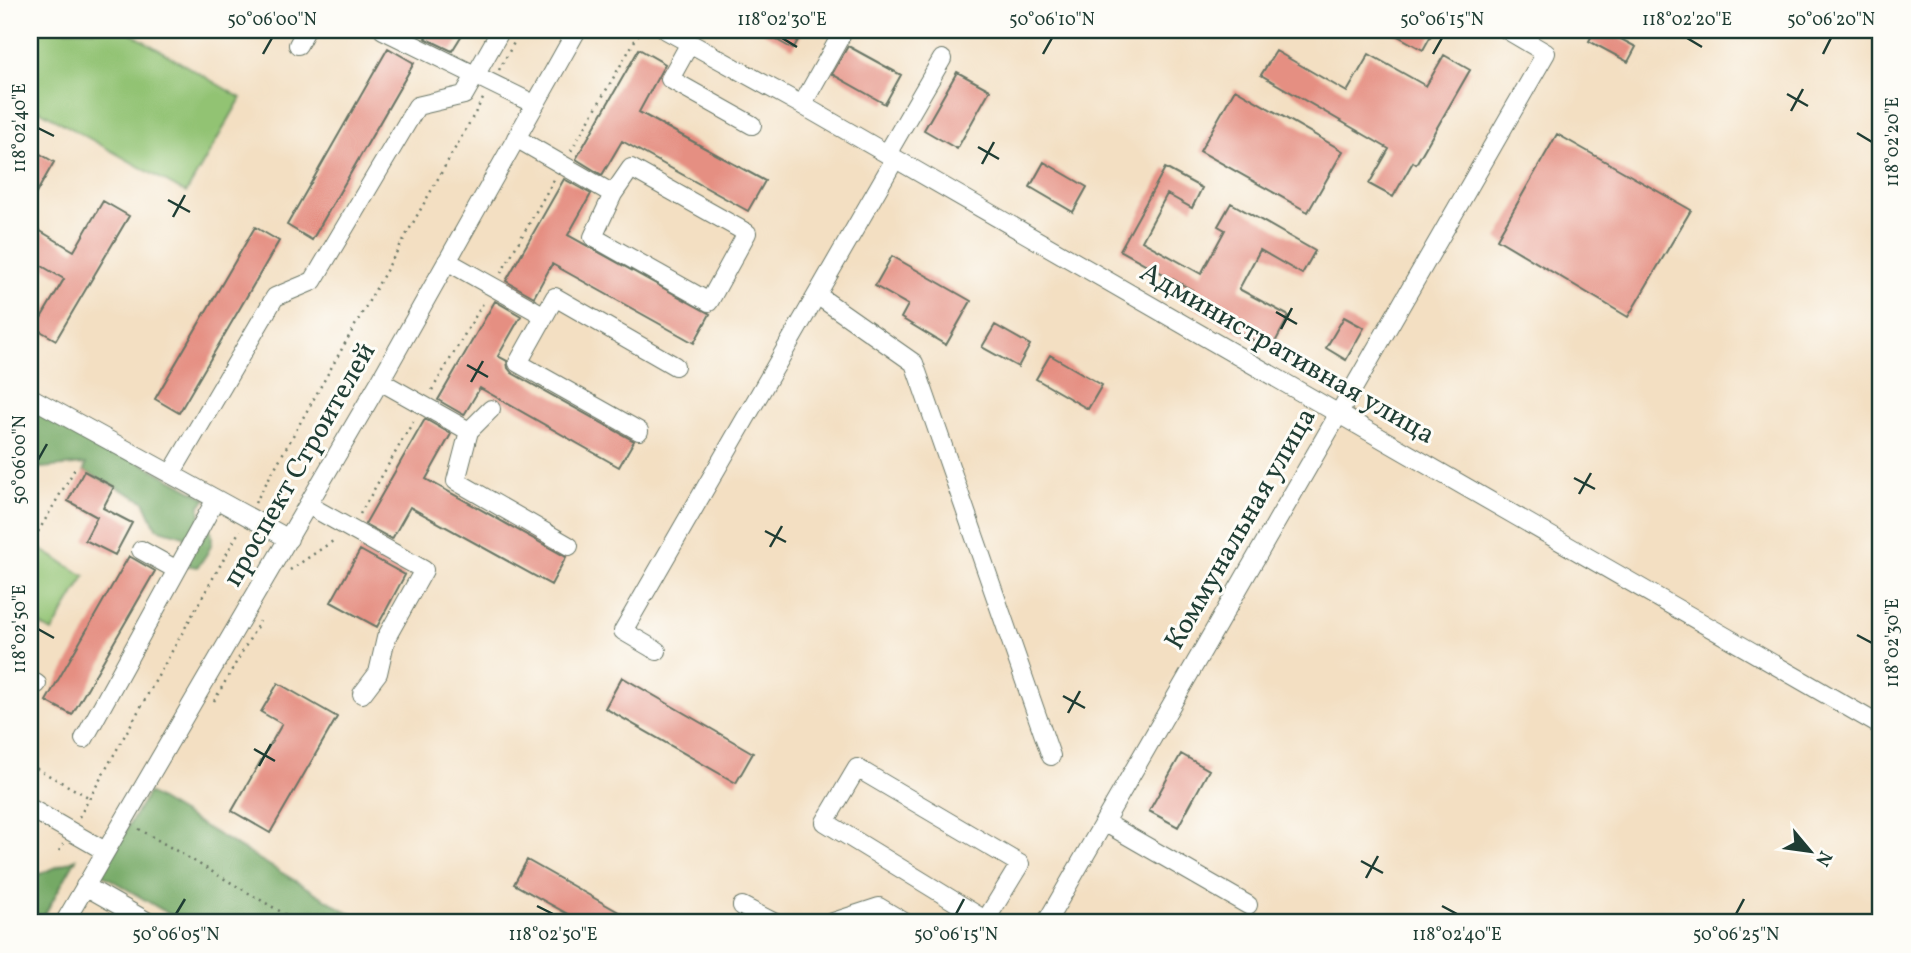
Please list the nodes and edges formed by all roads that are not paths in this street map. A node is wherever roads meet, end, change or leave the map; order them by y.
1 (383, 30) edge
2 (501, 30) edge
3 (577, 30) edge
4 (666, 30) edge
5 (844, 30) edge
6 (1507, 30) edge
7 (690, 43) junction
8 (942, 59) dead end
9 (484, 78) junction
10 (534, 104) junction
11 (802, 104) junction
12 (752, 125) dead end
13 (516, 138) junction
14 (891, 157) junction
15 (613, 194) junction
16 (447, 261) junction
17 (817, 295) junction
18 (543, 315) junction
19 (676, 366) dead end
20 (380, 381) junction
21 (30, 397) edge
22 (491, 409) dead end
23 (1337, 413) junction
24 (469, 431) junction
25 (639, 431) dead end
26 (171, 474) junction
27 (216, 499) junction
28 (308, 505) junction
29 (289, 539) junction
30 (569, 547) dead end
31 (141, 550) dead end
32 (177, 570) junction
33 (657, 651) dead end
34 (362, 694) dead end
35 (1881, 726) edge
36 (84, 739) dead end
37 (1051, 756) dead end
38 (30, 807) edge
39 (1104, 822) junction
40 (105, 851) junction
41 (85, 886) junction
42 (1248, 905) dead end
43 (742, 906) dead end
44 (985, 922) edge
45 (64, 923) edge
46 (150, 923) edge
47 (775, 923) edge
48 (830, 923) edge
49 (906, 923) edge
50 (1046, 923) edge

1 - 9 street
2 - 9 street
3 - 10 street, проспект Строителей
4 - 7 street, Административная улица
5 - 11 street
6 - 23 street, Коммунальная улица
7 - 11 street, Административная улица
7 - 12 street
8 - 14 street
9 - 10 street
9 - 26 street
10 - 13 street, проспект Строителей
11 - 14 street, Административная улица
13 - 15 street
13 - 16 street, проспект Строителей
14 - 17 street
14 - 23 street, Административная улица
15 - 15 street
16 - 18 street
16 - 20 street, проспект Строителей
17 - 33 street
17 - 37 street
18 - 19 street
18 - 25 street
20 - 24 street
20 - 28 street, проспект Строителей
21 - 26 street
22 - 24 street
23 - 35 street, Административная улица
23 - 39 street, Коммунальная улица
24 - 30 street
26 - 27 street
27 - 29 street
27 - 32 street
28 - 29 street, проспект Строителей
28 - 34 street
29 - 40 street, проспект Строителей
31 - 32 street
32 - 36 street
38 - 40 street
39 - 42 street
39 - 50 street, Коммунальная улица
40 - 41 street, проспект Строителей
41 - 45 street, проспект Строителей
41 - 46 street
43 - 47 street
44 - 44 street
48 - 49 street

